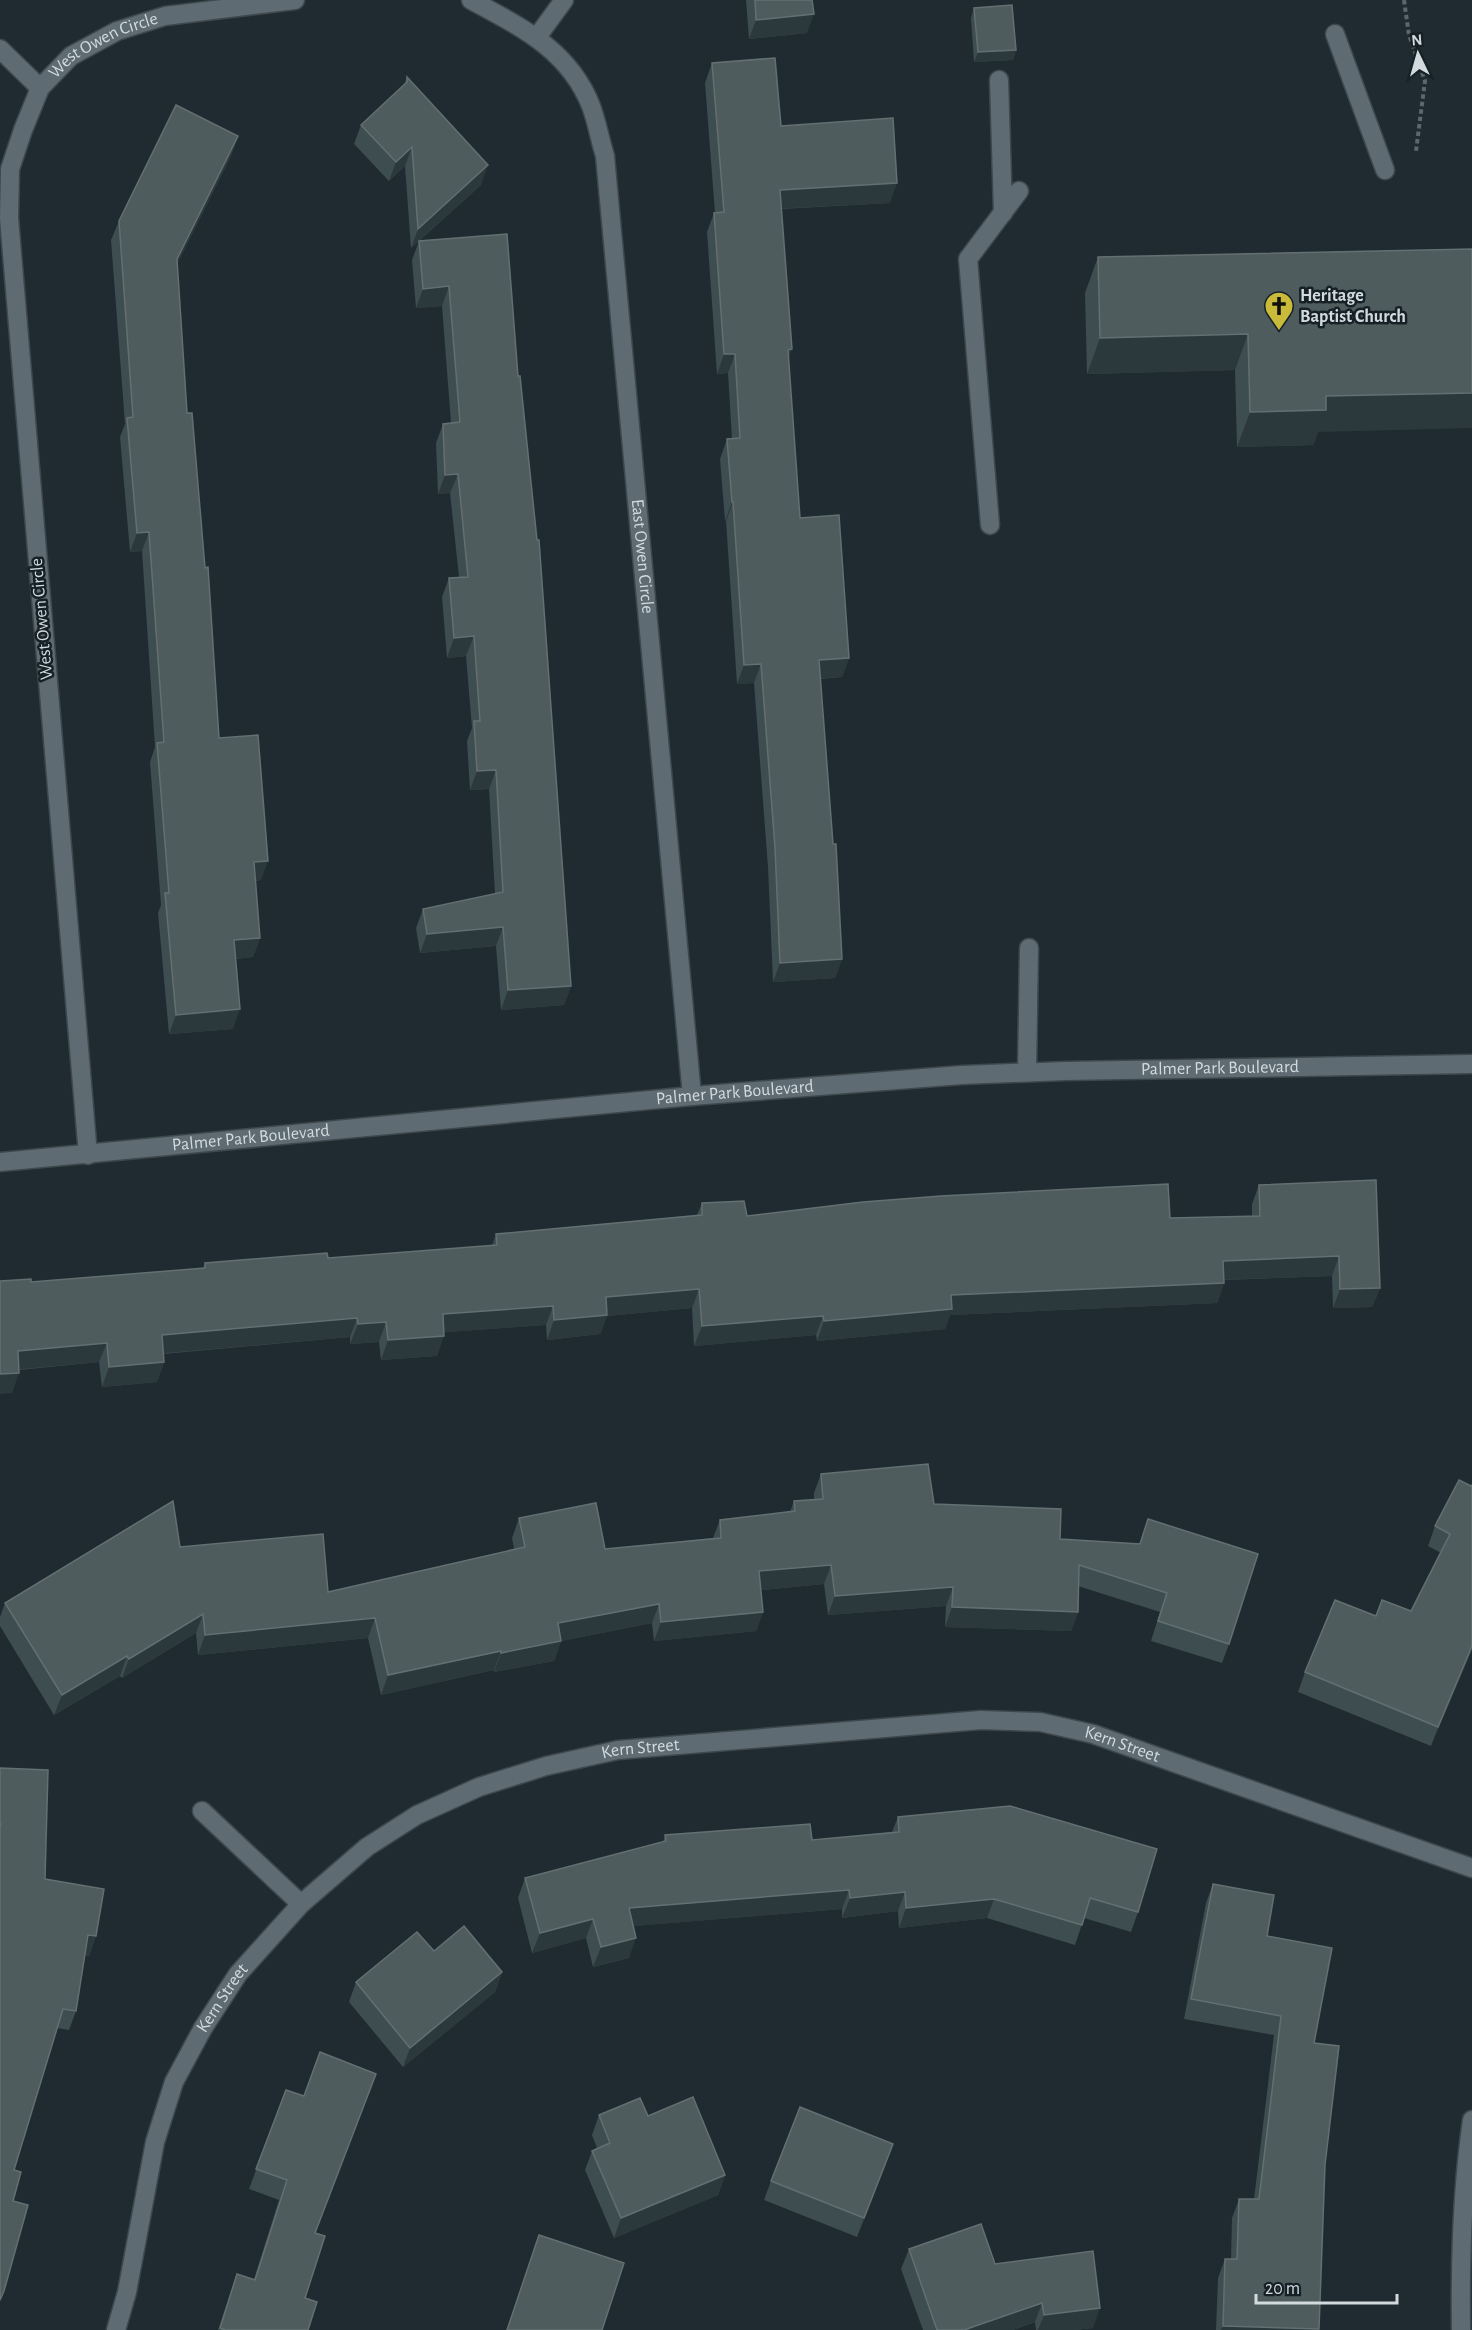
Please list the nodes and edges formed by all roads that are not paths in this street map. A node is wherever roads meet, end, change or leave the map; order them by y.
1 (471, 0) edge
2 (564, 0) edge
3 (287, 1) edge
4 (1335, 34) dead end
5 (537, 37) junction
6 (0, 49) edge
7 (999, 80) dead end
8 (40, 88) junction
9 (1385, 171) dead end
10 (1019, 191) dead end
11 (1003, 213) junction
12 (990, 525) dead end
13 (1029, 948) dead end
14 (1472, 1064) edge
15 (1027, 1072) junction
16 (692, 1096) junction
17 (88, 1155) junction
18 (0, 1162) edge
19 (202, 1811) dead end
20 (1472, 1868) edge
21 (301, 1904) junction
22 (1472, 2120) edge
23 (116, 2330) edge
24 (1461, 2330) edge

1 - 5 street, East Owen Circle
2 - 5 street
3 - 8 street, West Owen Circle
4 - 9 street
5 - 16 street, East Owen Circle
6 - 8 street, West Owen Circle
7 - 11 street
8 - 17 street, West Owen Circle
10 - 11 street
11 - 12 street
13 - 15 street
14 - 15 street, Palmer Park Boulevard
15 - 16 street, Palmer Park Boulevard
16 - 17 street, Palmer Park Boulevard
17 - 18 street, Palmer Park Boulevard
19 - 21 street
20 - 21 street, Kern Street
21 - 23 street, Kern Street
22 - 24 street

